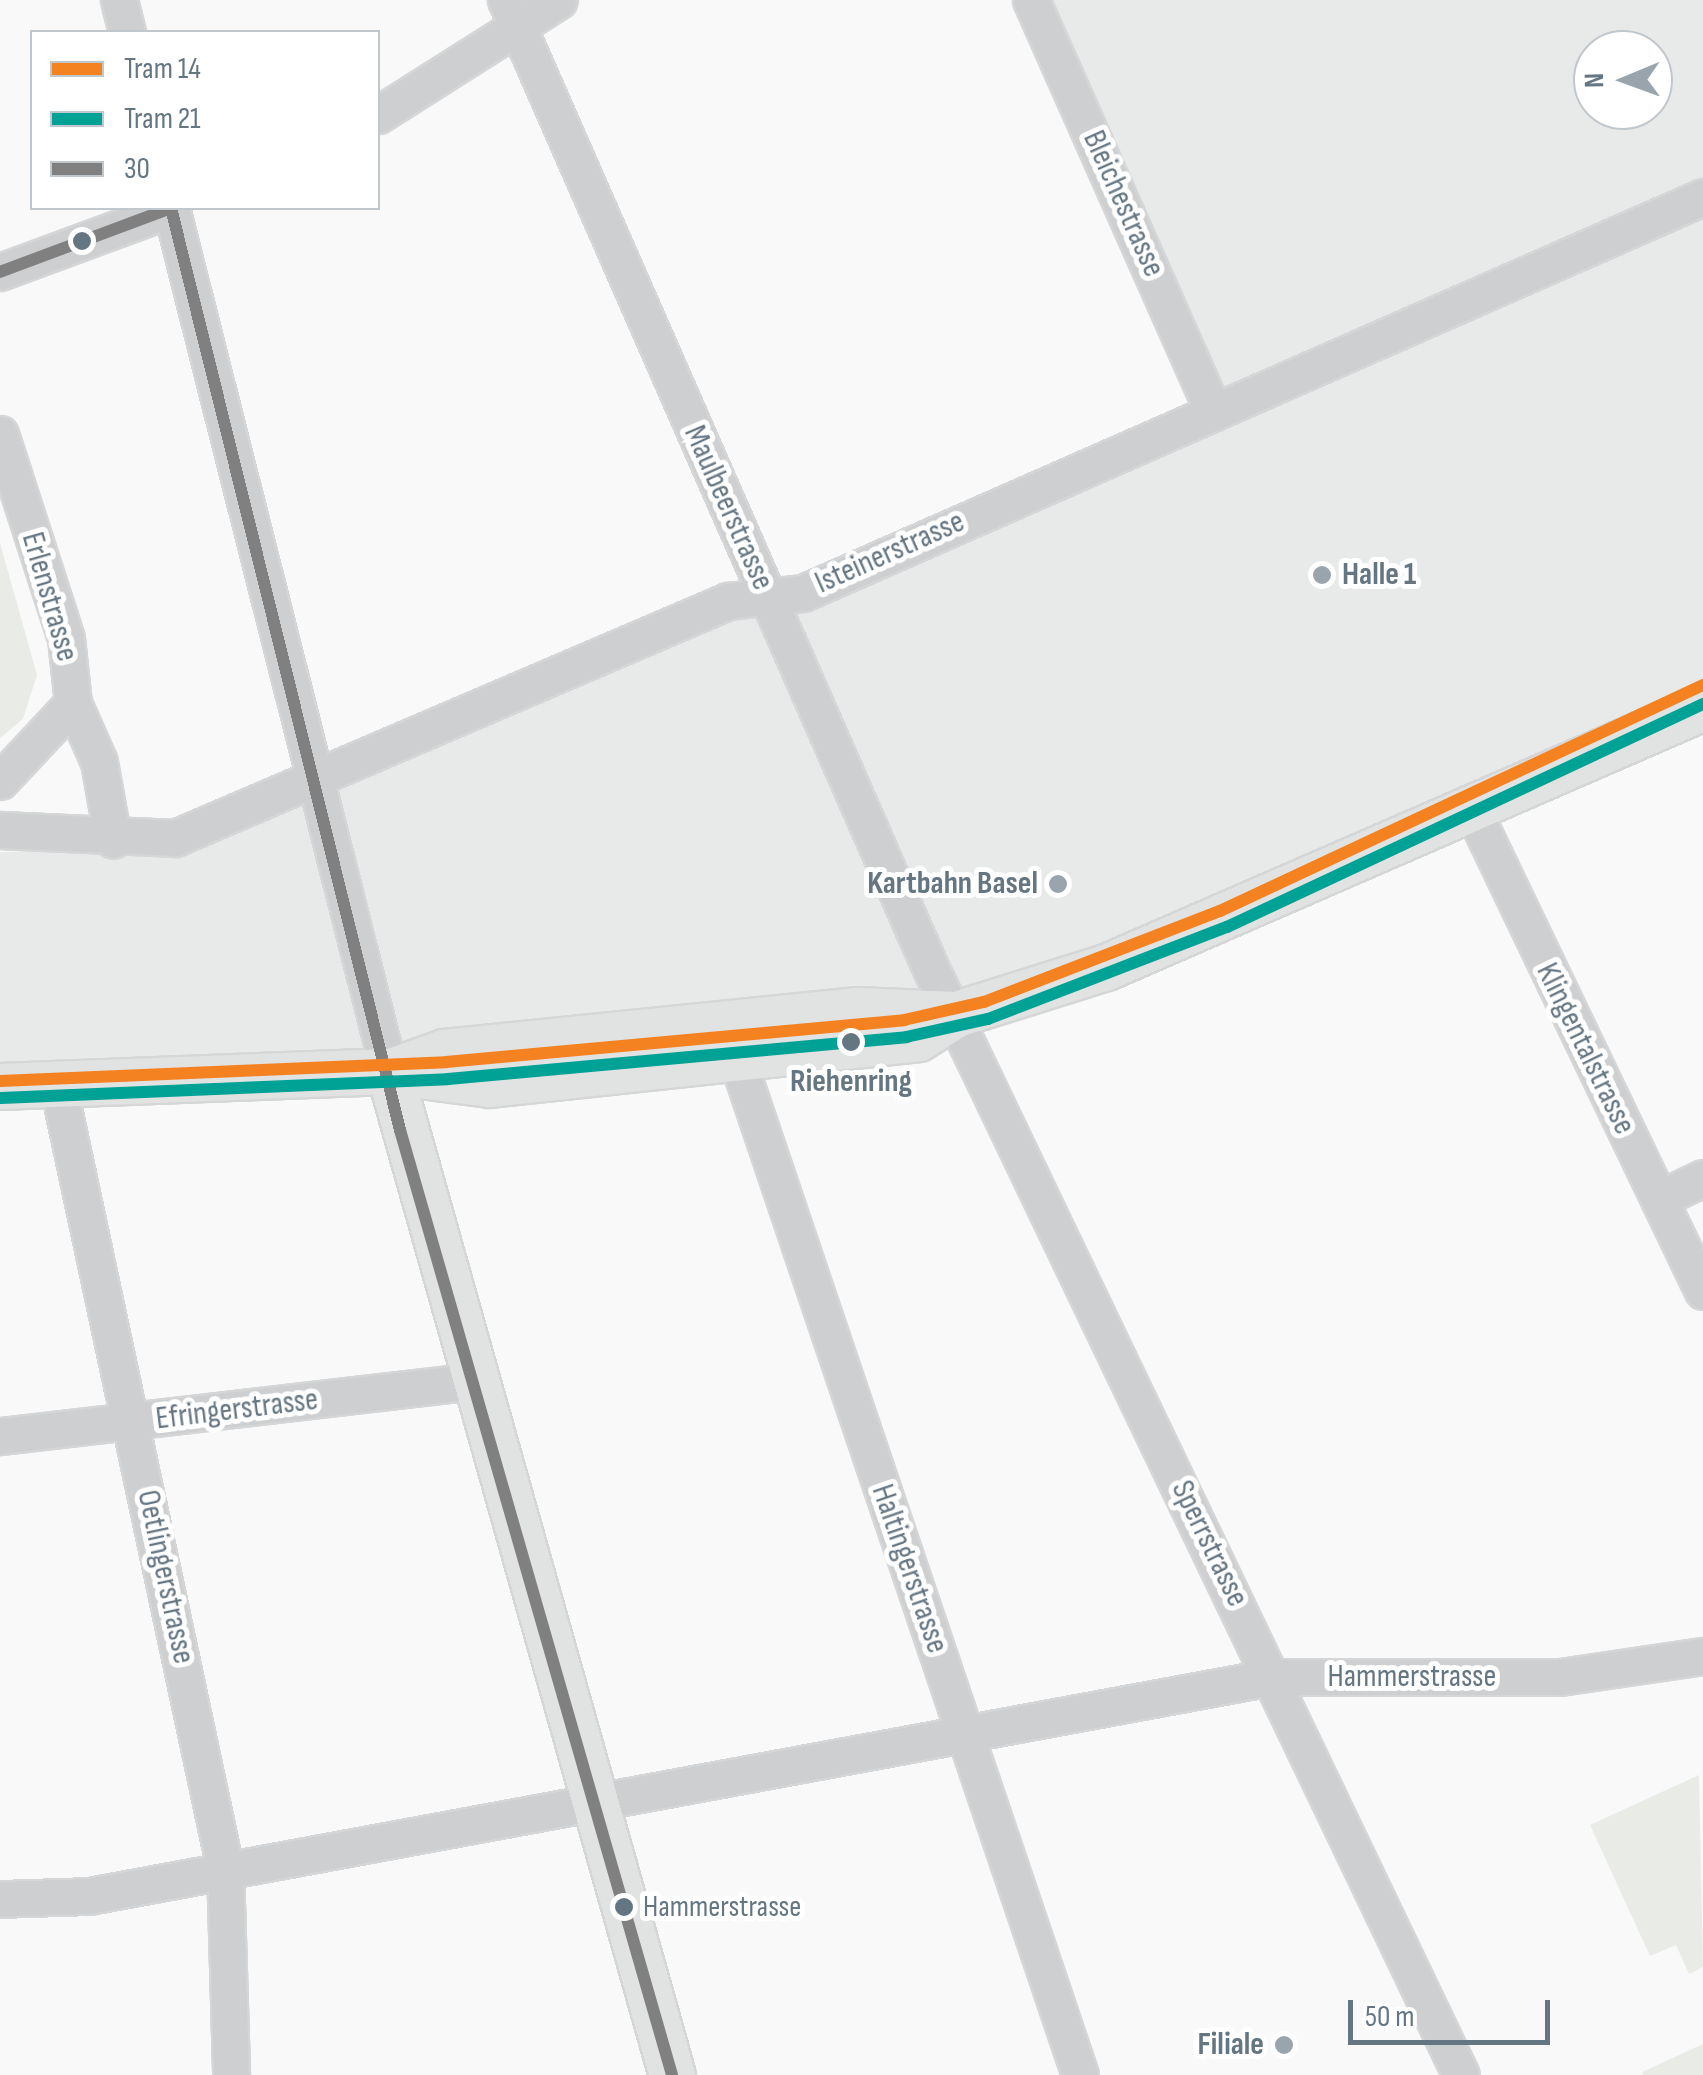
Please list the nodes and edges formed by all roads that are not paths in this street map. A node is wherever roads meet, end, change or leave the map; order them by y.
1 (119, 0) edge
2 (560, 0) edge
3 (1031, 0) edge
4 (511, 13) edge
5 (126, 30) edge
6 (380, 113) edge
7 (1703, 197) edge
8 (167, 210) edge
9 (173, 210) edge
10 (0, 272) edge
11 (1212, 409) junction
12 (0, 434) edge
13 (767, 598) junction
14 (73, 703) junction
15 (1703, 707) edge
16 (0, 781) edge
17 (321, 781) junction
18 (1470, 806) junction
19 (0, 830) edge
20 (113, 840) junction
21 (956, 1014) junction
22 (738, 1062) junction
23 (389, 1072) junction
24 (58, 1085) junction
25 (0, 1086) edge
26 (1703, 1178) edge
27 (1658, 1200) junction
28 (1703, 1291) edge
29 (474, 1381) junction
30 (134, 1422) junction
31 (0, 1436) edge
32 (1703, 1656) edge
33 (1272, 1677) junction
34 (966, 1735) junction
35 (593, 1802) junction
36 (225, 1868) junction
37 (0, 1899) edge
38 (232, 2075) edge
39 (672, 2075) edge
40 (1080, 2075) edge
41 (1461, 2075) edge

1 - 5 street
2 - 4 street
3 - 11 street, Bleichestrasse
4 - 6 street
4 - 13 street, Maulbeerstrasse
7 - 11 street, Isteinerstrasse
8 - 10 street
9 - 17 street
11 - 13 street, Isteinerstrasse
12 - 14 street, Erlenstrasse
13 - 17 street, Isteinerstrasse
13 - 21 street, Maulbeerstrasse
14 - 16 street, Erlenstrasse
14 - 20 street, Erlenstrasse
15 - 18 main road
17 - 20 street, Isteinerstrasse
17 - 23 street
18 - 21 main road
18 - 27 street, Klingentalstrasse
19 - 20 street, Isteinerstrasse
21 - 22 main road
21 - 23 main road
21 - 33 street, Sperrstrasse
22 - 23 main road
22 - 34 street, Haltingerstrasse
23 - 24 main road
23 - 29 main road
24 - 25 main road
24 - 30 street, Oetlingerstrasse
26 - 27 street
27 - 28 street, Klingentalstrasse
29 - 30 street, Efringerstrasse
29 - 35 main road
30 - 31 street, Efringerstrasse
30 - 36 street, Oetlingerstrasse
32 - 33 street, Hammerstrasse
33 - 34 street, Hammerstrasse
33 - 41 street, Sperrstrasse
34 - 35 street, Hammerstrasse
34 - 40 street, Haltingerstrasse
35 - 36 street, Hammerstrasse
35 - 39 main road
36 - 37 street, Hammerstrasse
36 - 38 street, Oetlingerstrasse

